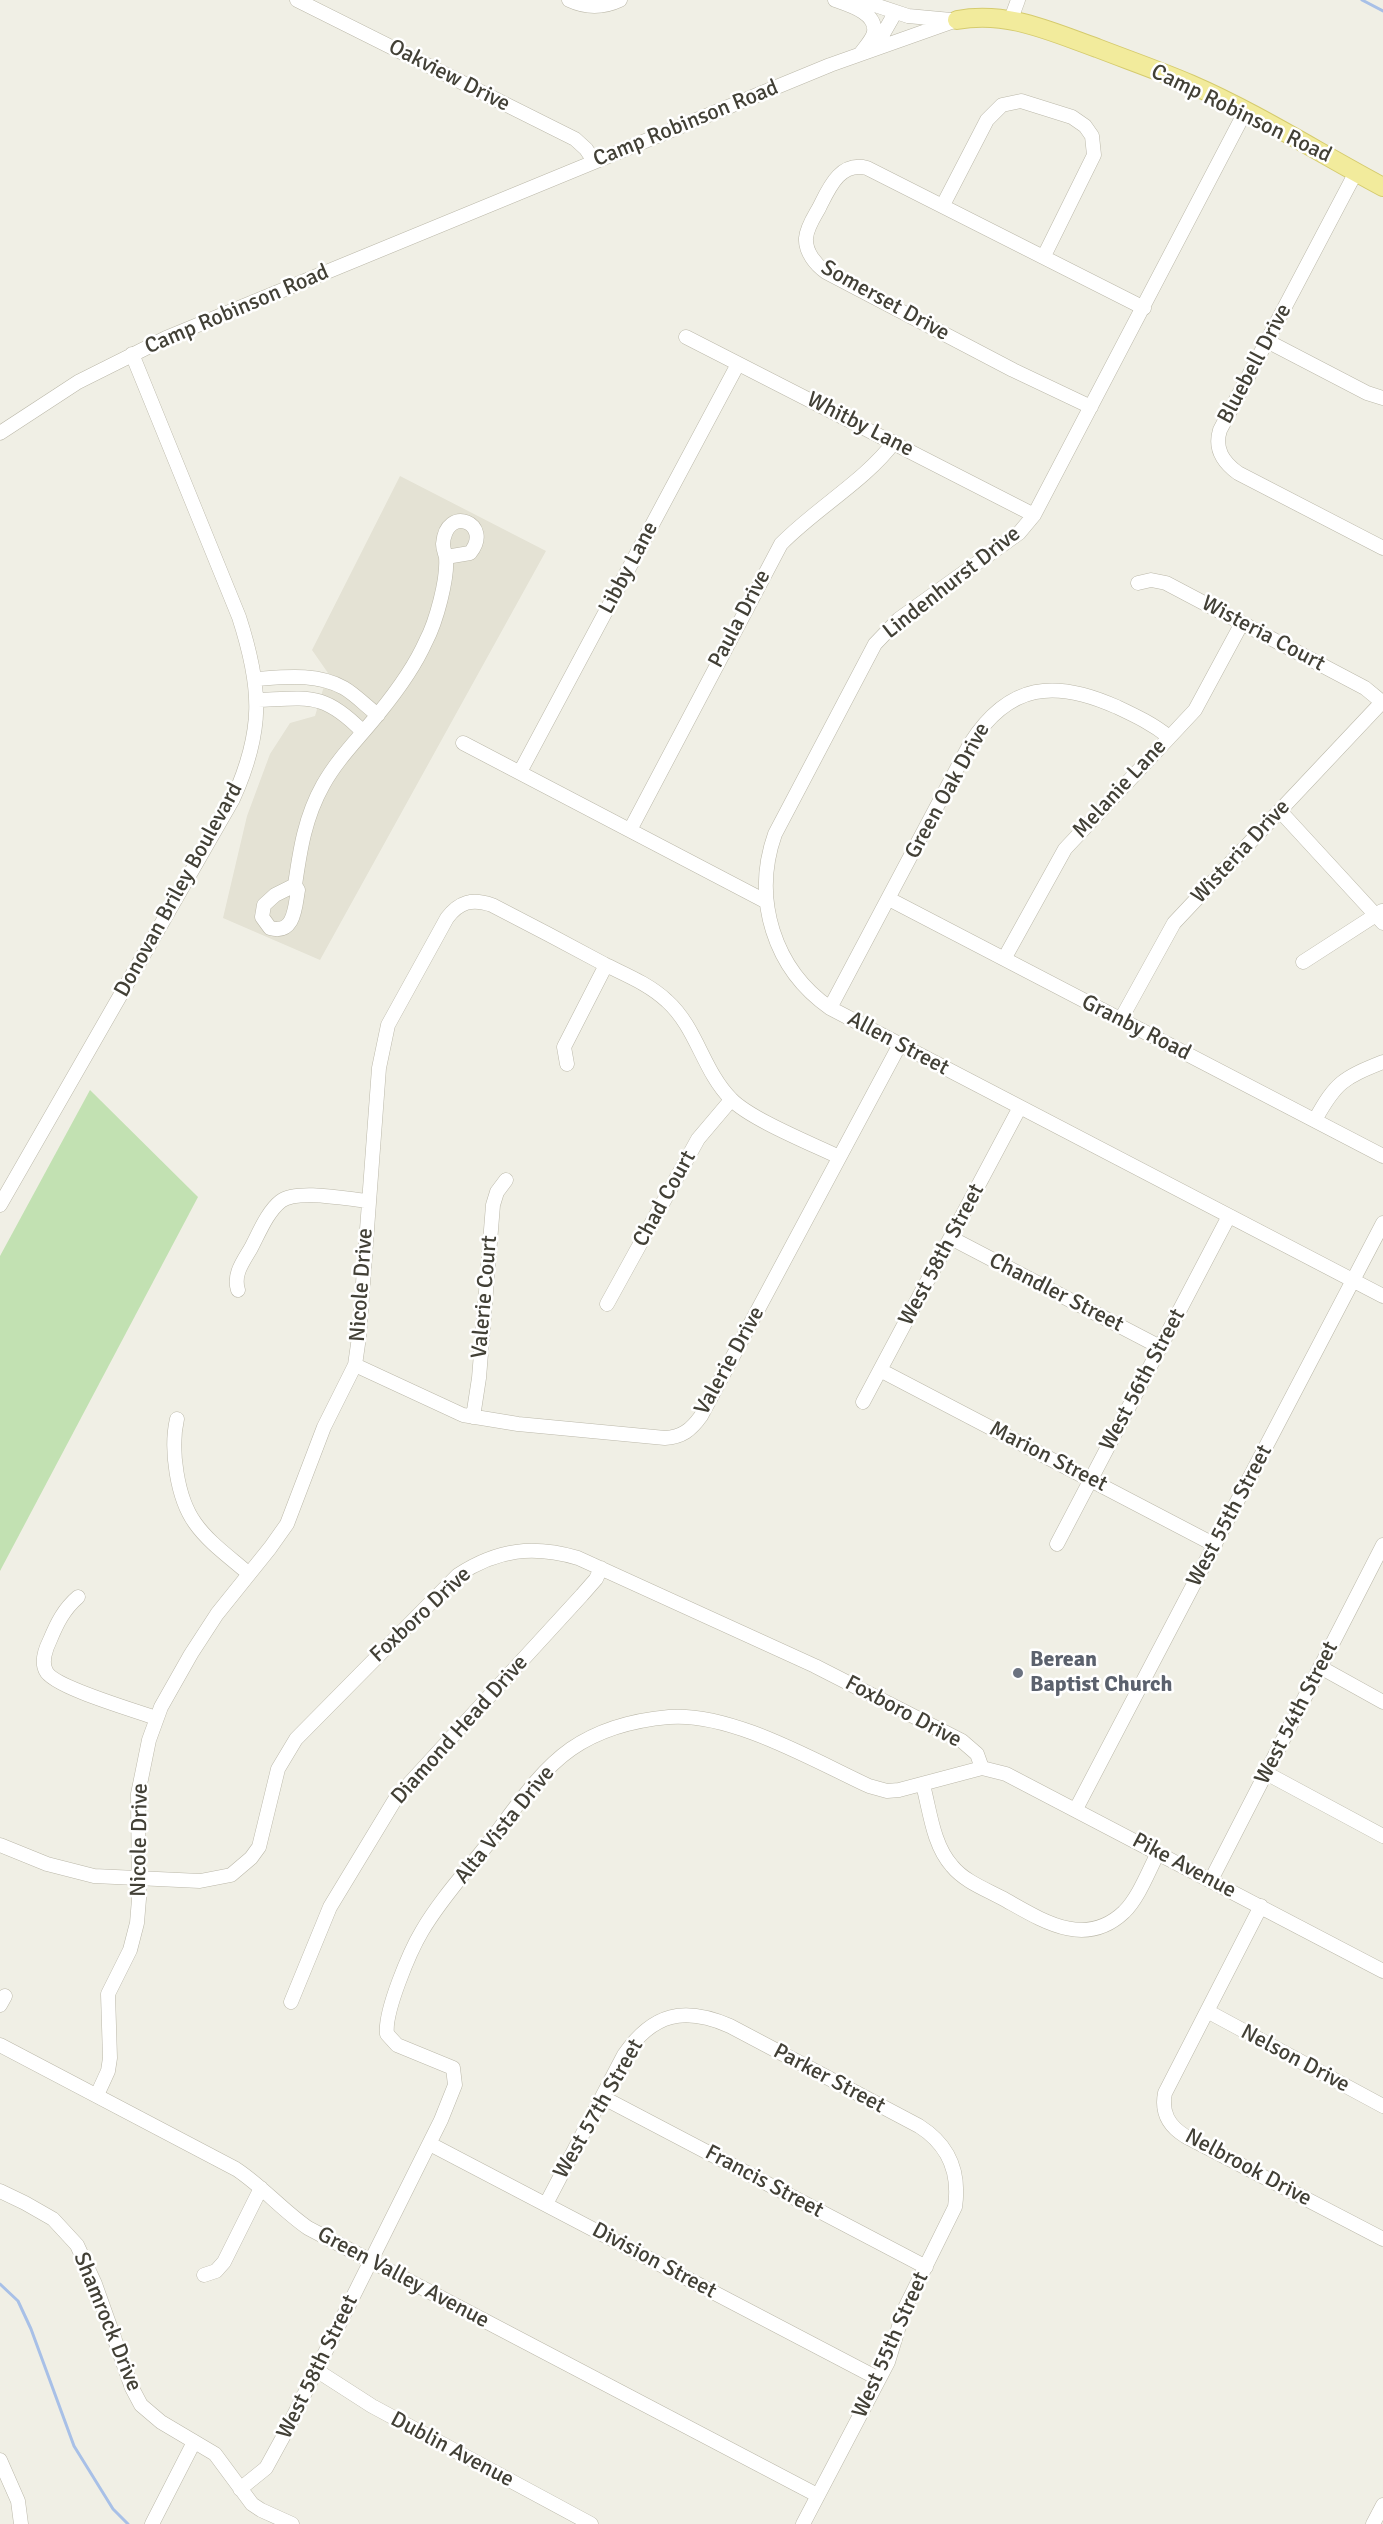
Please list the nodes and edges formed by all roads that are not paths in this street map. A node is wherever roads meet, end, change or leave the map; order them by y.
1 (297, 0) edge
2 (569, 0) edge
3 (620, 0) edge
4 (835, 0) edge
5 (860, 0) edge
6 (1018, 0) edge
7 (901, 15) junction
8 (957, 20) junction
9 (1011, 20) junction
10 (890, 43) junction
11 (861, 53) junction
12 (1245, 112) junction
13 (594, 161) junction
14 (1356, 172) junction
15 (1383, 187) edge
16 (943, 205) junction
17 (1044, 256) junction
18 (1144, 308) junction
19 (686, 337) dead end
20 (1267, 341) junction
21 (132, 354) junction
22 (738, 364) junction
23 (1383, 398) edge
24 (1091, 407) junction
25 (0, 433) edge
26 (894, 442) junction
27 (1034, 515) junction
28 (1383, 549) edge
29 (446, 557) dead end
30 (1138, 583) dead end
31 (1242, 623) junction
32 (306, 678) junction
33 (256, 679) junction
34 (342, 687) junction
35 (304, 699) junction
36 (258, 700) junction
37 (1383, 702) edge
38 (333, 706) junction
39 (378, 715) junction
40 (363, 732) junction
41 (1169, 737) junction
42 (464, 743) dead end
43 (520, 772) junction
44 (1280, 811) junction
45 (630, 830) junction
46 (295, 885) dead end
47 (889, 899) junction
48 (765, 901) junction
49 (1380, 916) edge
50 (1004, 959) junction
51 (1303, 962) dead end
52 (606, 965) junction
53 (830, 1008) junction
54 (1122, 1019) junction
55 (899, 1046) junction
56 (1383, 1062) edge
57 (567, 1064) dead end
58 (731, 1100) junction
59 (1020, 1107) junction
60 (1315, 1120) junction
61 (1383, 1156) edge
62 (839, 1157) junction
63 (506, 1180) dead end
64 (368, 1201) junction
65 (0, 1205) edge
66 (1229, 1216) junction
67 (1383, 1223) edge
68 (951, 1238) junction
69 (1353, 1280) junction
70 (238, 1290) dead end
71 (1383, 1296) edge
72 (607, 1304) dead end
73 (1160, 1347) junction
74 (354, 1365) junction
75 (880, 1370) junction
76 (863, 1402) dead end
77 (473, 1417) junction
78 (177, 1419) dead end
79 (1091, 1480) junction
80 (1057, 1544) dead end
81 (1215, 1545) junction
82 (1383, 1545) edge
83 (601, 1568) junction
84 (249, 1574) junction
85 (78, 1597) dead end
86 (1320, 1667) junction
87 (1383, 1702) edge
88 (156, 1719) junction
89 (982, 1768) junction
90 (1266, 1773) junction
91 (923, 1785) junction
92 (1076, 1809) junction
93 (1383, 1836) edge
94 (0, 1845) edge
95 (1158, 1853) junction
96 (139, 1879) junction
97 (1211, 1880) junction
98 (1261, 1906) junction
99 (1383, 1971) edge
100 (291, 2002) dead end
101 (1207, 2011) junction
102 (659, 2021) joint
103 (389, 2037) joint
104 (0, 2045) edge
105 (97, 2095) junction
106 (602, 2097) junction
107 (1383, 2106) edge
108 (430, 2144) junction
109 (261, 2188) junction
110 (0, 2191) edge
111 (957, 2196) joint
112 (546, 2204) junction
113 (1383, 2240) edge
114 (370, 2260) junction
115 (926, 2267) junction
116 (204, 2275) dead end
117 (316, 2370) junction
118 (879, 2379) junction
119 (194, 2442) junction
120 (0, 2460) edge
121 (240, 2489) junction
122 (817, 2495) junction
123 (1383, 2505) edge
124 (21, 2524) edge
125 (152, 2524) edge
126 (292, 2524) edge
127 (591, 2524) edge
128 (803, 2524) edge
129 (1373, 2524) edge

1 - 13 street, Oakview Drive
2 - 3 street
4 - 11 street
5 - 7 street
6 - 9 street
7 - 8 street
7 - 10 street
7 - 11 street
8 - 9 main road, Camp Robinson Road
8 - 10 street, Camp Robinson Road
9 - 12 main road, Camp Robinson Road
10 - 11 street, Camp Robinson Road
11 - 13 street, Camp Robinson Road
12 - 14 main road, Camp Robinson Road
12 - 18 street, Lindenhurst Drive
13 - 21 street, Camp Robinson Road
14 - 15 main road, Camp Robinson Road
14 - 20 street, Bluebell Drive
16 - 17 street, Somerset Drive
16 - 17 street
16 - 24 street, Somerset Drive
17 - 18 street, Somerset Drive
18 - 24 street, Lindenhurst Drive
19 - 22 street, Whitby Lane
20 - 23 street
20 - 28 street, Bluebell Drive
21 - 25 street, Camp Robinson Road
21 - 33 street, Donovan Briley Boulevard
22 - 26 street, Whitby Lane
22 - 43 street, Libby Lane
24 - 27 street, Lindenhurst Drive
26 - 27 street, Whitby Lane
26 - 45 street, Paula Drive
27 - 48 street, Lindenhurst Drive
29 - 39 street
30 - 31 street, Wisteria Court
31 - 37 street, Wisteria Court
31 - 41 street, Melanie Lane
32 - 33 street
32 - 34 street
32 - 35 street
33 - 36 street, Donovan Briley Boulevard
34 - 38 street
34 - 39 street
35 - 36 street
35 - 38 street
36 - 65 street, Donovan Briley Boulevard
37 - 44 street, Wisteria Drive
38 - 40 street
39 - 40 street
40 - 46 street
41 - 47 street, Green Oak Drive
41 - 50 street, Melanie Lane
42 - 43 street
43 - 45 street
44 - 49 street
44 - 54 street, Wisteria Drive
45 - 48 street
47 - 50 street, Granby Road
47 - 53 street, Green Oak Drive
48 - 53 street, Allen Street
49 - 51 street
50 - 54 street, Granby Road
52 - 57 street
52 - 58 street, Nicole Drive
52 - 64 street, Nicole Drive
53 - 55 street, Allen Street
54 - 60 street, Granby Road
55 - 59 street, Allen Street
55 - 62 street, Valerie Drive
56 - 60 street
58 - 62 street, Nicole Drive
58 - 72 street, Chad Court
59 - 66 street, Allen Street
59 - 68 street, West 58th Street
60 - 61 street, Granby Road
62 - 77 street, Valerie Drive
63 - 77 street, Valerie Court
64 - 70 street
64 - 74 street, Nicole Drive
66 - 69 street, Allen Street
66 - 73 street, West 56th Street
67 - 69 street, West 55th Street
68 - 73 street, Chandler Street
68 - 75 street, West 58th Street
69 - 71 street, Allen Street
69 - 81 street, West 55th Street
73 - 79 street, West 56th Street
74 - 77 street, Valerie Drive
74 - 84 street, Nicole Drive
75 - 76 street, West 58th Street
75 - 79 street, Marion Street
78 - 84 street
79 - 80 street, West 56th Street
79 - 81 street, Marion Street
81 - 92 street, West 55th Street
82 - 86 street, West 54th Street
83 - 89 street, Foxboro Drive
83 - 96 street, Foxboro Drive
83 - 100 street, Diamond Head Drive
84 - 88 street, Nicole Drive
85 - 88 street
86 - 87 street
86 - 90 street, West 54th Street
88 - 96 street, Nicole Drive
89 - 91 street, Alta Vista Drive
89 - 92 street, Pike Avenue
90 - 93 street
90 - 97 street, West 54th Street
91 - 95 street
91 - 103 street, Alta Vista Drive
92 - 95 street, Pike Avenue
94 - 96 street, Foxboro Drive
95 - 97 street, Pike Avenue
96 - 105 street, Nicole Drive
97 - 98 street, Pike Avenue
98 - 99 street, Pike Avenue
98 - 101 street, Nelbrook Drive
101 - 107 street, Nelson Drive
101 - 113 street, Nelbrook Drive
102 - 106 street, West 57th Street
102 - 111 street, Parker Street
103 - 108 street, West 58th Street
104 - 105 street, Green Valley Avenue
105 - 109 street, Green Valley Avenue
106 - 112 street, West 57th Street
106 - 115 street, Francis Street
108 - 112 street, Division Street
108 - 114 street, West 58th Street
109 - 114 street, Green Valley Avenue
109 - 116 street
110 - 119 street, Shamrock Drive
111 - 115 street, West 55th Street
112 - 118 street, Division Street
114 - 117 street, West 58th Street
114 - 122 street, Green Valley Avenue
115 - 118 street, West 55th Street
117 - 121 street, West 58th Street
117 - 127 street, Dublin Avenue
118 - 122 street, West 55th Street
119 - 121 street, Shamrock Drive
119 - 125 street
120 - 124 street
121 - 126 street, Shamrock Drive
122 - 128 street, West 55th Street
123 - 129 street

